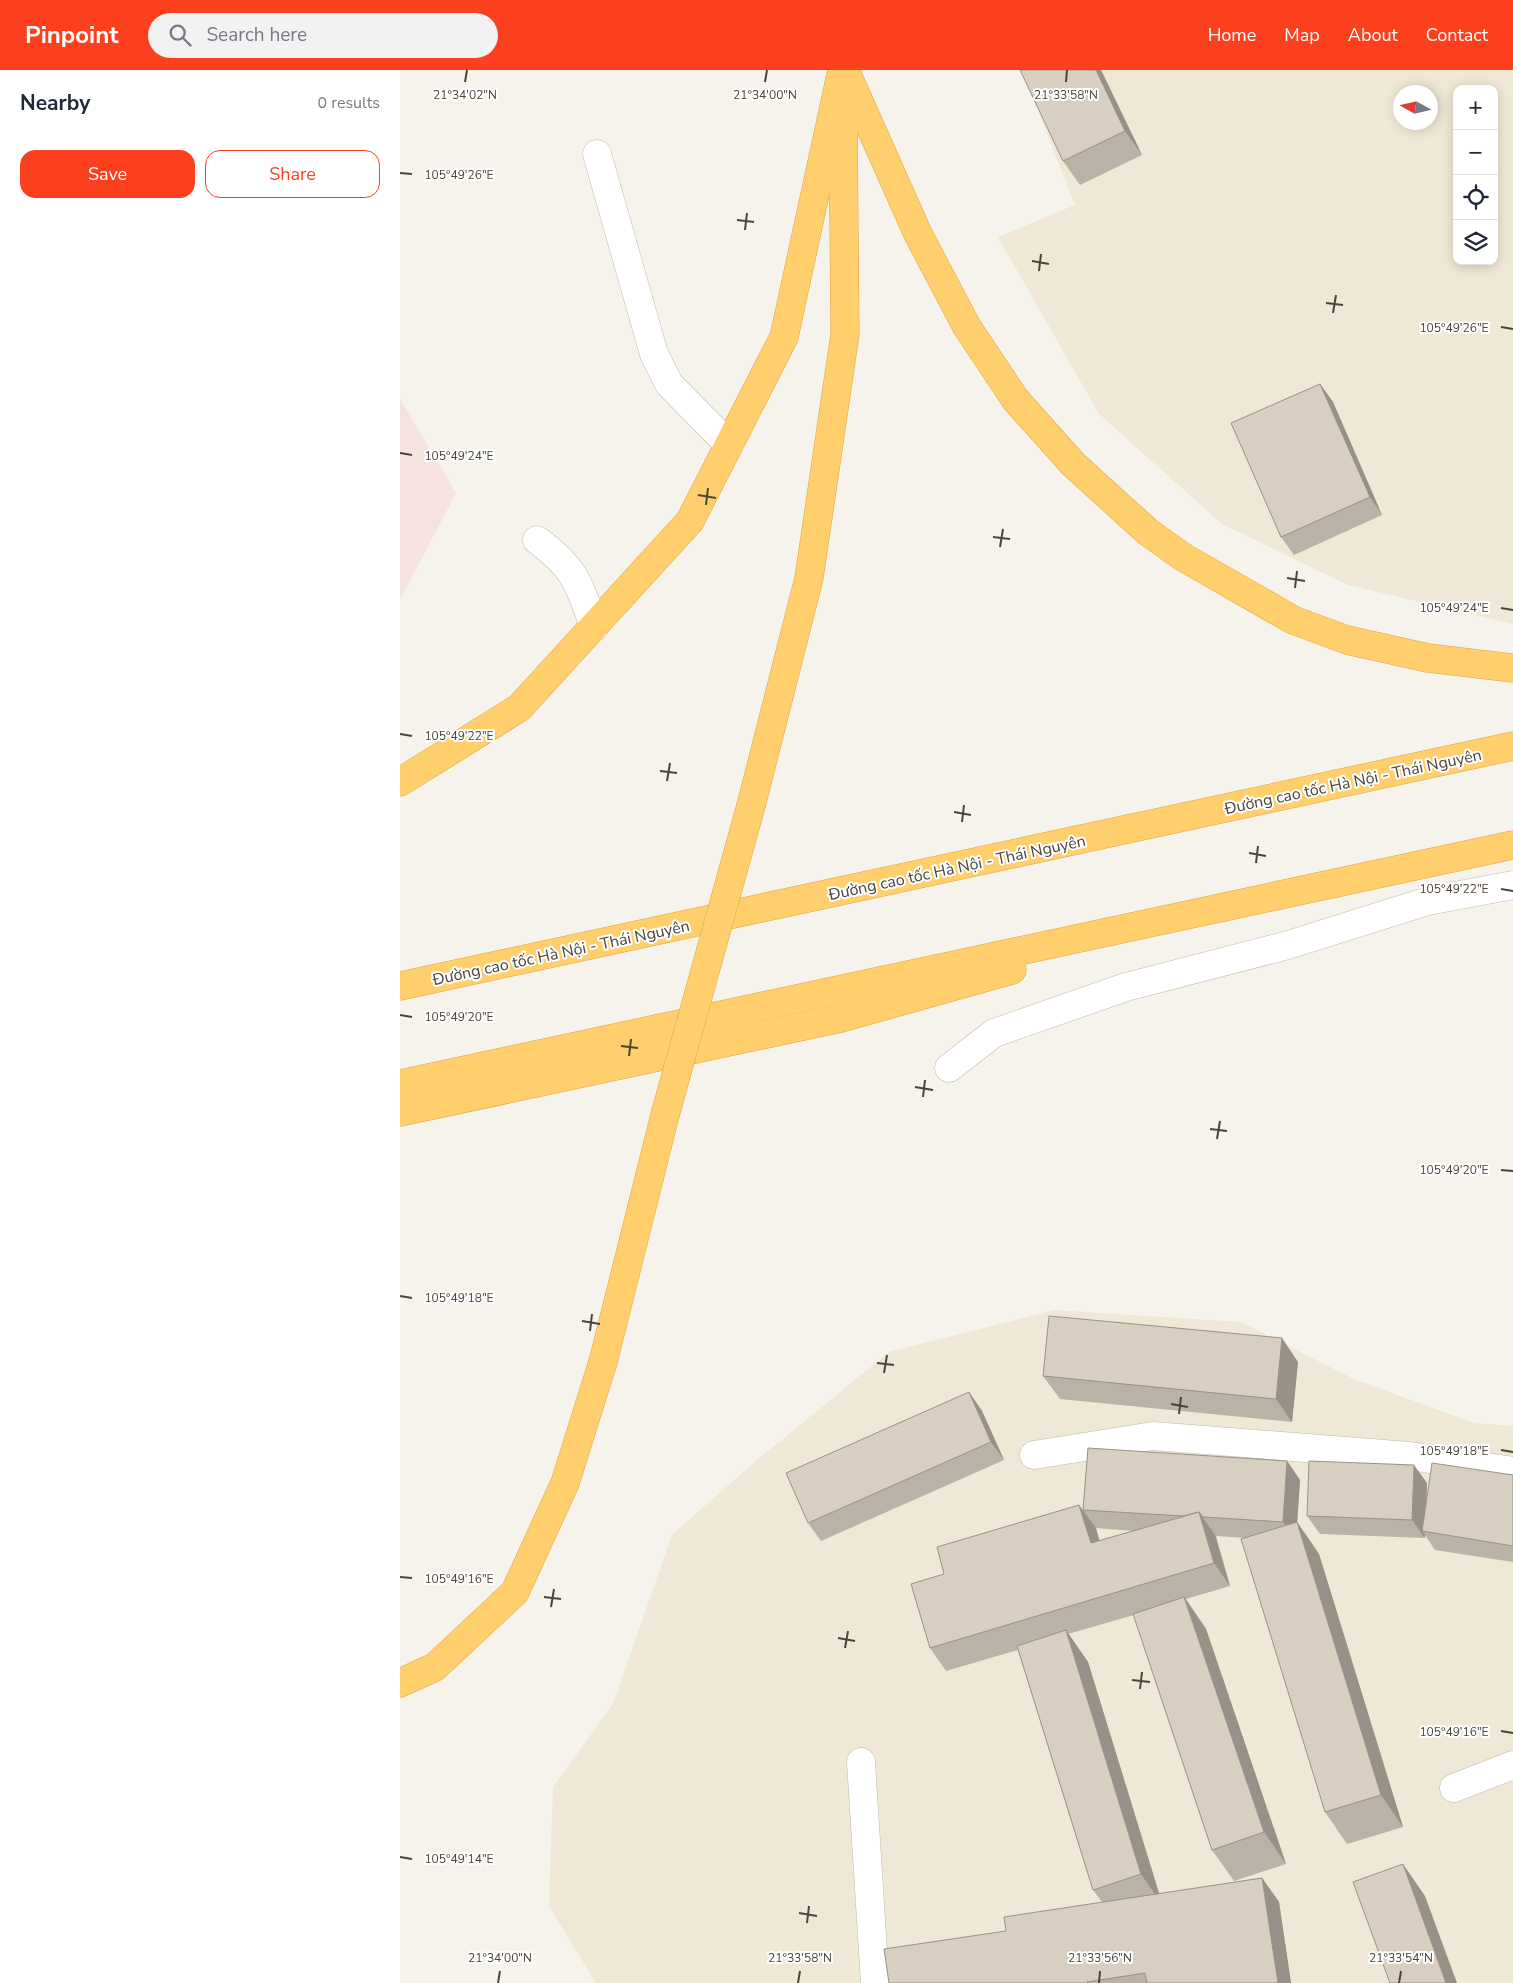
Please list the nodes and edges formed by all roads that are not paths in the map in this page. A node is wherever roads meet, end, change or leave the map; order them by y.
1 (843, 70) edge
2 (597, 154) dead end
3 (729, 445) junction
4 (537, 540) dead end
5 (594, 627) junction
6 (1513, 668) edge
7 (1513, 746) edge
8 (400, 782) edge
9 (1513, 845) edge
10 (1513, 885) edge
11 (1271, 897) junction
12 (400, 986) edge
13 (949, 1068) dead end
14 (400, 1084) edge
15 (400, 1112) edge
16 (1034, 1454) dead end
17 (1513, 1471) edge
18 (400, 1684) edge
19 (861, 1762) dead end
20 (1513, 1765) edge
21 (1454, 1788) dead end
22 (875, 1983) edge

1 - 3 highway
1 - 6 highway
1 - 18 highway, bridge
2 - 3 street
3 - 5 highway
4 - 5 street
5 - 8 highway
7 - 12 highway, Đường cao tốc Hà Nội - Thái Nguyên
9 - 11 highway
10 - 13 street
11 - 14 highway
11 - 15 highway
16 - 17 street
19 - 22 street
20 - 21 street

